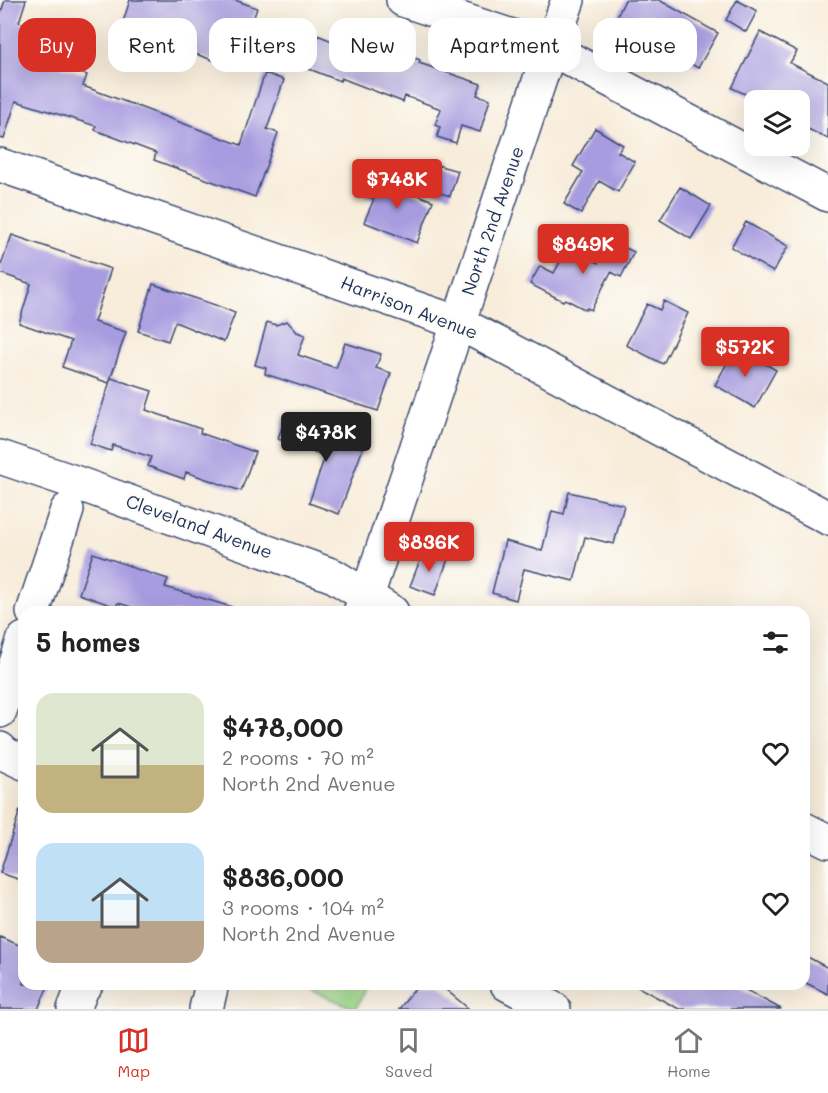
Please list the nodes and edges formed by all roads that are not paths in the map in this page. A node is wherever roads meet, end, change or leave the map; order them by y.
1 (403, 0) edge
2 (568, 0) edge
3 (457, 18) edge
4 (561, 18) edge
5 (581, 65) edge
6 (542, 72) edge
7 (0, 165) edge
8 (828, 195) edge
9 (459, 323) junction
10 (0, 457) edge
11 (67, 510) dead end
12 (828, 518) edge
13 (35, 606) edge
14 (372, 606) edge
15 (373, 606) edge
16 (18, 657) edge
17 (0, 711) edge
18 (0, 749) edge
19 (18, 760) edge
20 (810, 832) edge
21 (828, 841) edge
22 (81, 990) edge
23 (510, 994) edge
24 (74, 1009) edge
25 (554, 1009) edge

1 - 3 street
2 - 4 street, North 2nd Avenue
5 - 8 street
6 - 9 street, North 2nd Avenue
7 - 9 street, Harrison Avenue
9 - 12 street, Harrison Avenue
9 - 15 street, North 2nd Avenue
10 - 14 street, Cleveland Avenue
11 - 13 street
16 - 17 street
18 - 19 street
20 - 21 street
22 - 24 street
23 - 25 street

